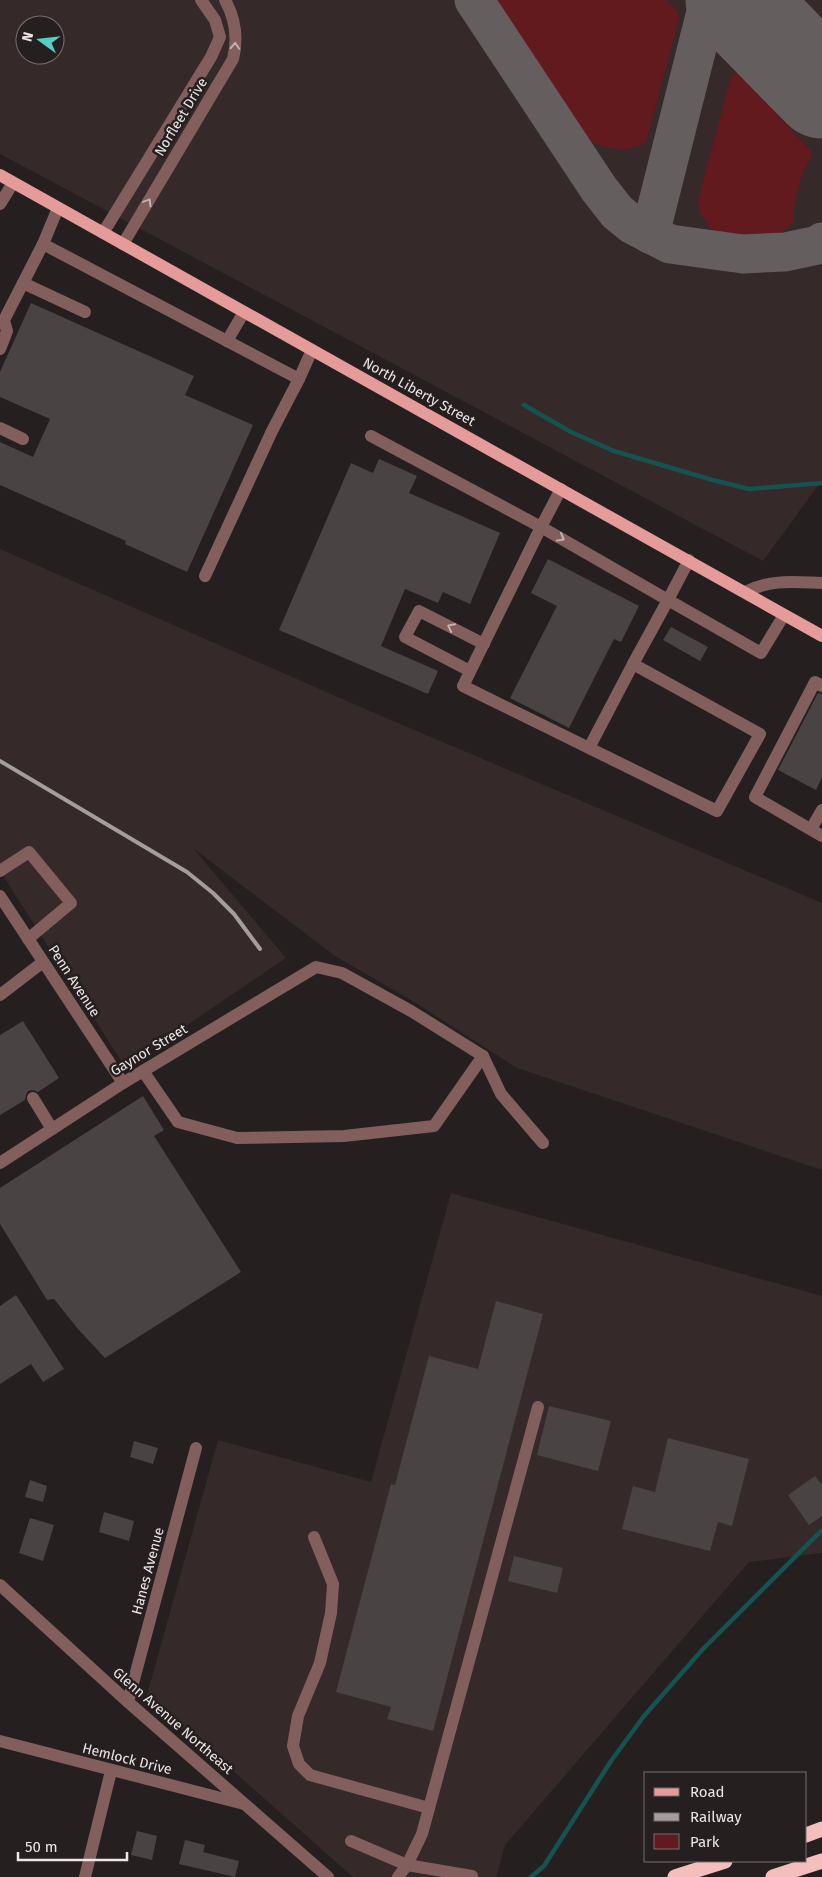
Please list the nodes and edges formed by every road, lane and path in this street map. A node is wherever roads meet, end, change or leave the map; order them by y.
1 (201, 0) edge
2 (225, 0) edge
3 (211, 57) junction
4 (229, 66) junction
5 (148, 160) junction
6 (167, 170) junction
7 (0, 175) edge
8 (13, 182) junction
9 (0, 204) edge
10 (58, 208) junction
11 (103, 233) junction
12 (43, 244) junction
13 (123, 244) junction
14 (23, 283) junction
15 (85, 312) dead end
16 (244, 312) junction
17 (227, 341) junction
18 (0, 349) edge
19 (312, 350) junction
20 (299, 379) junction
21 (0, 428) edge
22 (372, 436) dead end
23 (23, 439) dead end
24 (561, 489) junction
25 (541, 527) junction
26 (689, 560) junction
27 (205, 576) dead end
28 (822, 583) edge
29 (744, 592) junction
30 (668, 600) junction
31 (784, 615) junction
32 (822, 636) edge
33 (484, 644) junction
34 (633, 664) junction
35 (470, 671) junction
36 (822, 686) edge
37 (589, 748) junction
38 (822, 810) edge
39 (811, 829) junction
40 (822, 836) edge
41 (0, 871) edge
42 (0, 896) edge
43 (28, 938) junction
44 (43, 962) junction
45 (0, 995) edge
46 (483, 1056) junction
47 (143, 1071) junction
48 (123, 1083) junction
49 (33, 1098) dead end
50 (52, 1129) junction
51 (543, 1143) dead end
52 (0, 1163) edge
53 (538, 1407) dead end
54 (196, 1448) dead end
55 (314, 1537) dead end
56 (0, 1585) edge
57 (128, 1702) junction
58 (0, 1741) edge
59 (111, 1771) junction
60 (246, 1805) junction
61 (429, 1808) junction
62 (822, 1830) edge
63 (807, 1835) edge
64 (352, 1841) dead end
65 (822, 1861) edge
66 (722, 1862) edge
67 (407, 1865) junction
68 (472, 1876) dead end
69 (85, 1877) edge
70 (328, 1877) edge
71 (398, 1877) edge
72 (675, 1877) edge
73 (773, 1877) edge

1 - 3 street, Norfleet Drive
4 -> 2 street, Norfleet Drive
3 - 4 street
3 - 5 street, Norfleet Drive
4 - 6 street, Norfleet Drive
5 - 6 street
5 - 11 street, Norfleet Drive
13 -> 6 street, Norfleet Drive
7 - 8 main road, North Liberty Street
8 - 9 street
8 - 10 main road, North Liberty Street
10 - 11 main road, North Liberty Street
10 - 12 street
11 - 13 main road, North Liberty Street
12 - 14 street
12 - 17 street
13 - 16 main road, North Liberty Street
14 - 15 street
14 - 18 street
16 - 17 street
16 - 19 main road, North Liberty Street
17 - 20 street
19 - 20 street
19 - 24 main road, North Liberty Street
20 - 27 street
21 - 23 street
22 - 25 street
24 - 25 street
24 - 26 main road, North Liberty Street
25 -> 30 street
25 - 33 street
26 - 29 main road, North Liberty Street
26 - 30 street
28 - 29 street
29 - 31 main road, North Liberty Street
30 - 31 street
30 - 34 street
31 - 32 main road, North Liberty Street
33 - 35 street
33 -> 35 street
34 - 37 street
34 - 37 street
35 - 37 street
36 - 39 street
38 - 39 street
39 - 40 street
41 - 43 street
42 - 43 street, Penn Avenue
43 - 44 street, Penn Avenue
44 - 45 street
44 - 48 street, Penn Avenue
46 - 47 street, Gaynor Street
46 - 47 street
46 - 51 street
47 - 48 street, Gaynor Street
48 - 50 street, Gaynor Street
49 - 50 street
50 - 52 street, Gaynor Street
53 - 61 street
54 - 57 street, Hanes Avenue
55 - 61 street
56 - 57 street, Glenn Avenue Northeast
57 - 60 street, Glenn Avenue Northeast
58 - 59 street, Hemlock Drive
59 - 60 street, Hemlock Drive
59 - 69 street
60 - 70 street, Glenn Avenue Northeast
61 - 67 street
62 - 63 highway
64 - 67 street
65 - 73 highway
66 - 72 highway
67 - 68 street
67 - 71 street

